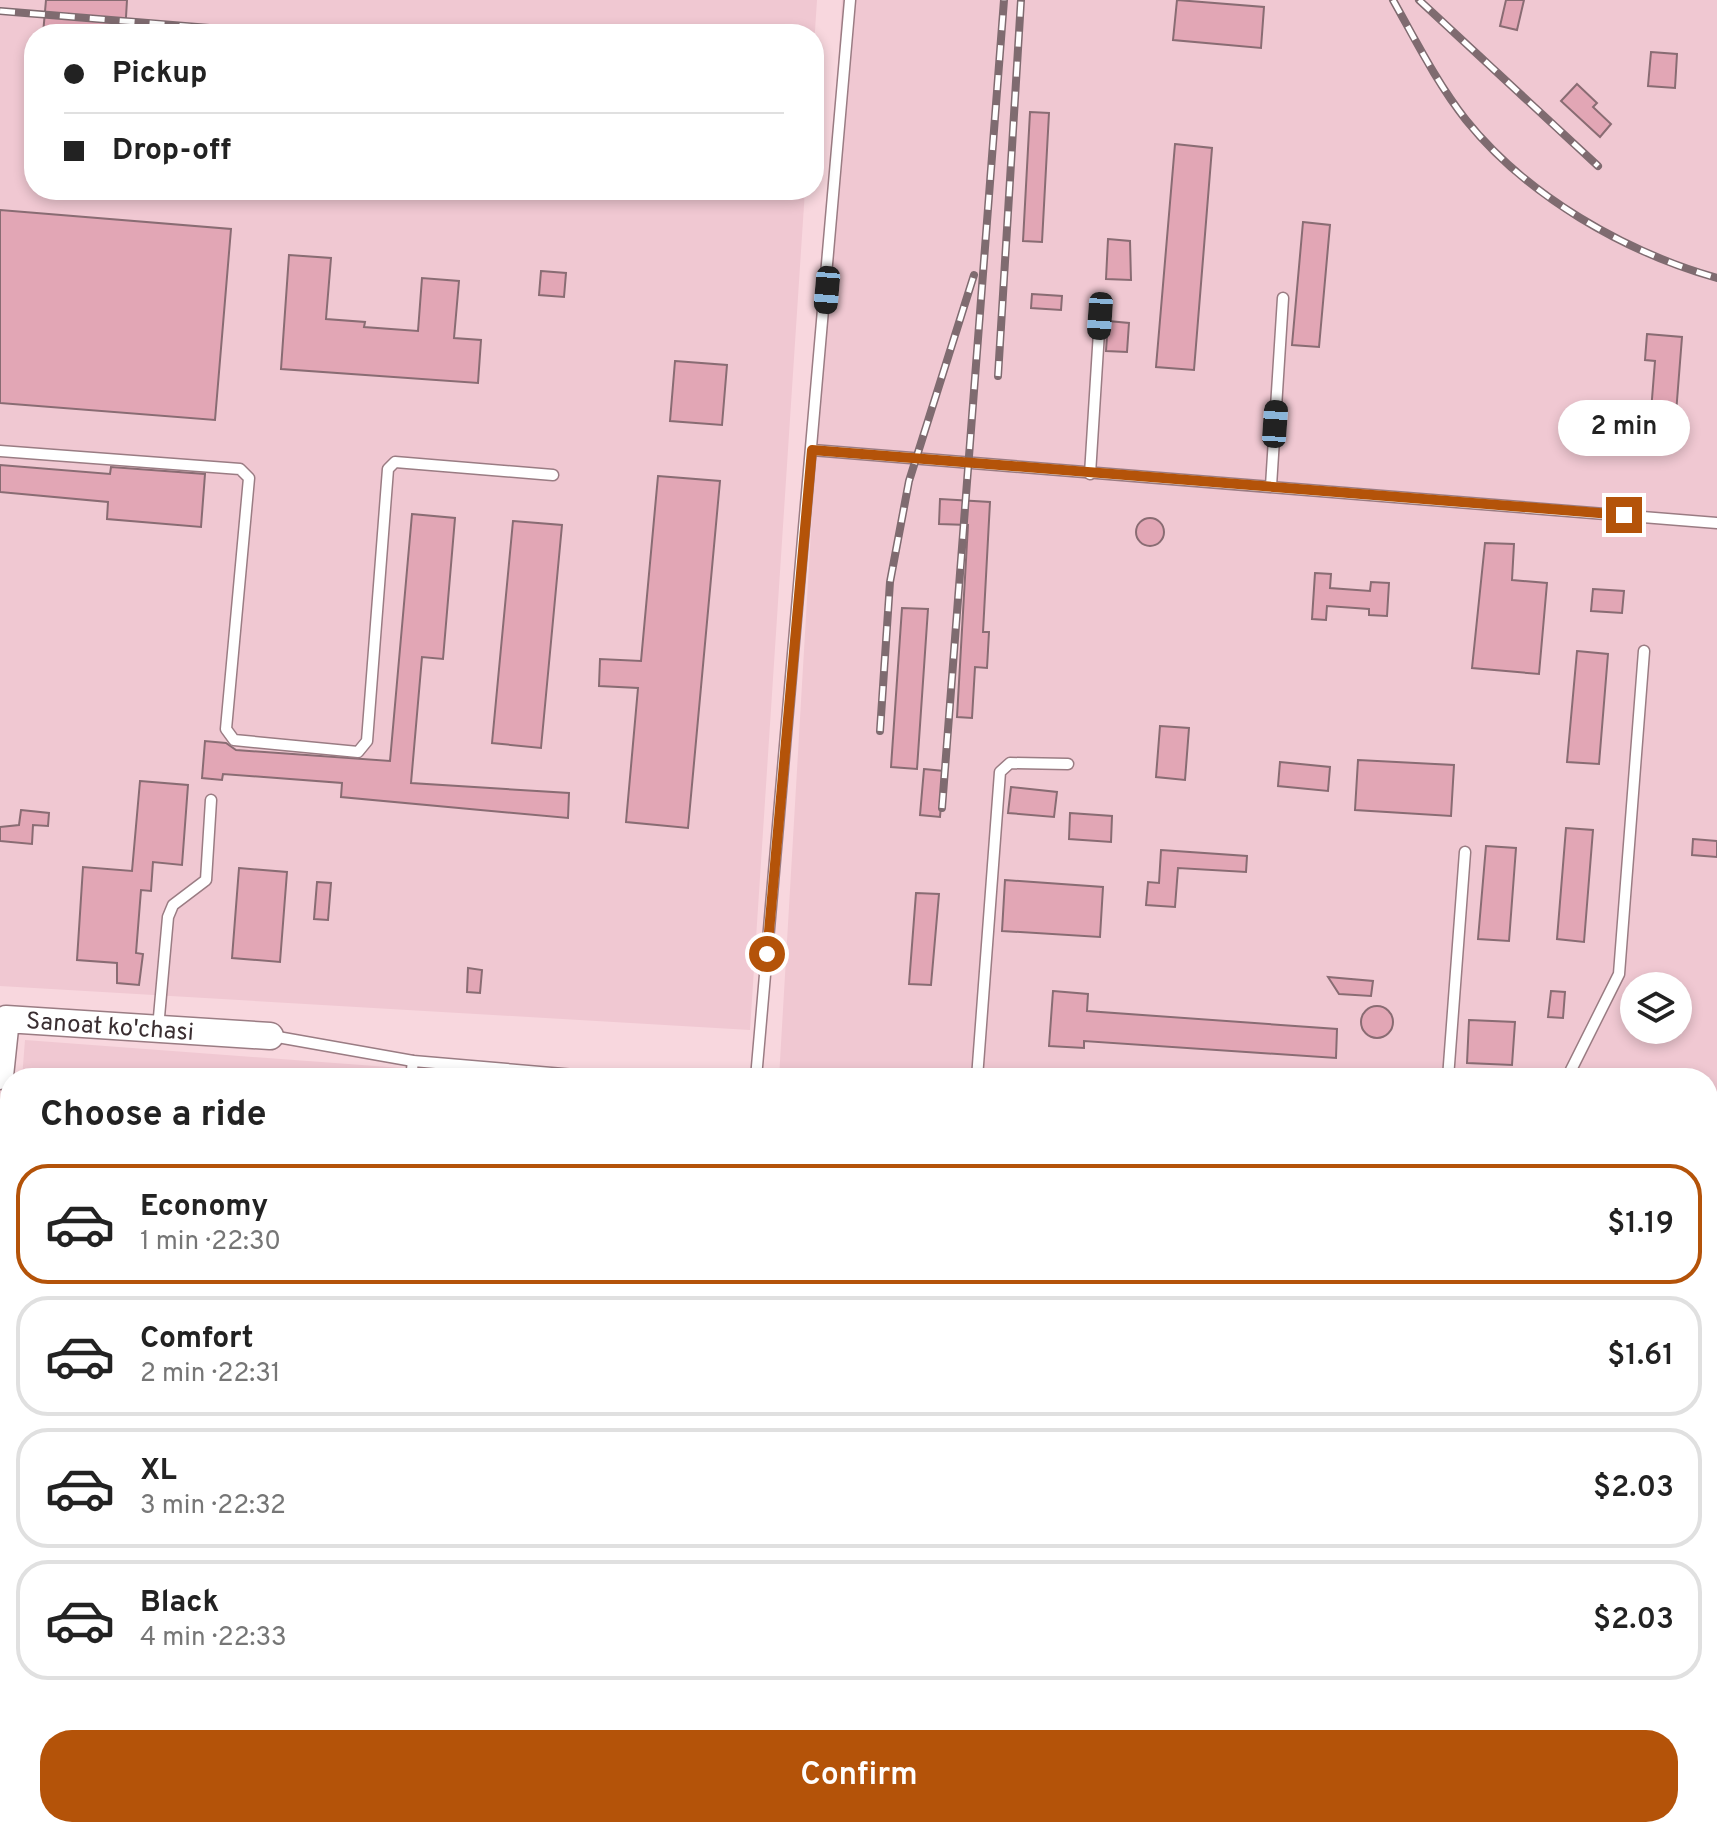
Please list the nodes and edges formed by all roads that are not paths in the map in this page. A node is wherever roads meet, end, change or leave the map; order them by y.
1 (850, 0) edge
2 (1283, 298) dead end
3 (1100, 316) dead end
4 (812, 450) junction
5 (0, 451) edge
6 (1090, 474) junction
7 (553, 475) dead end
8 (1271, 486) junction
9 (1717, 523) edge
10 (1644, 651) dead end
11 (1068, 764) dead end
12 (211, 800) dead end
13 (1465, 852) dead end
14 (3, 1019) edge
15 (158, 1029) junction
16 (270, 1036) joint
17 (413, 1061) junction
18 (0, 1068) edge
19 (412, 1068) edge
20 (494, 1068) edge
21 (757, 1068) edge
22 (978, 1068) edge
23 (1449, 1068) edge
24 (1572, 1068) edge

1 - 4 lane
2 - 8 lane
3 - 6 lane
4 - 6 lane
4 - 21 lane
5 - 7 lane
6 - 8 lane
8 - 9 lane
10 - 24 lane
11 - 22 lane
12 - 15 lane
13 - 23 lane
14 - 15 street, Sanoat ko'chasi
14 - 18 street, Sanoat ko'chasi
15 - 16 street, Sanoat ko'chasi
16 - 17 lane
17 - 19 lane
17 - 20 lane

